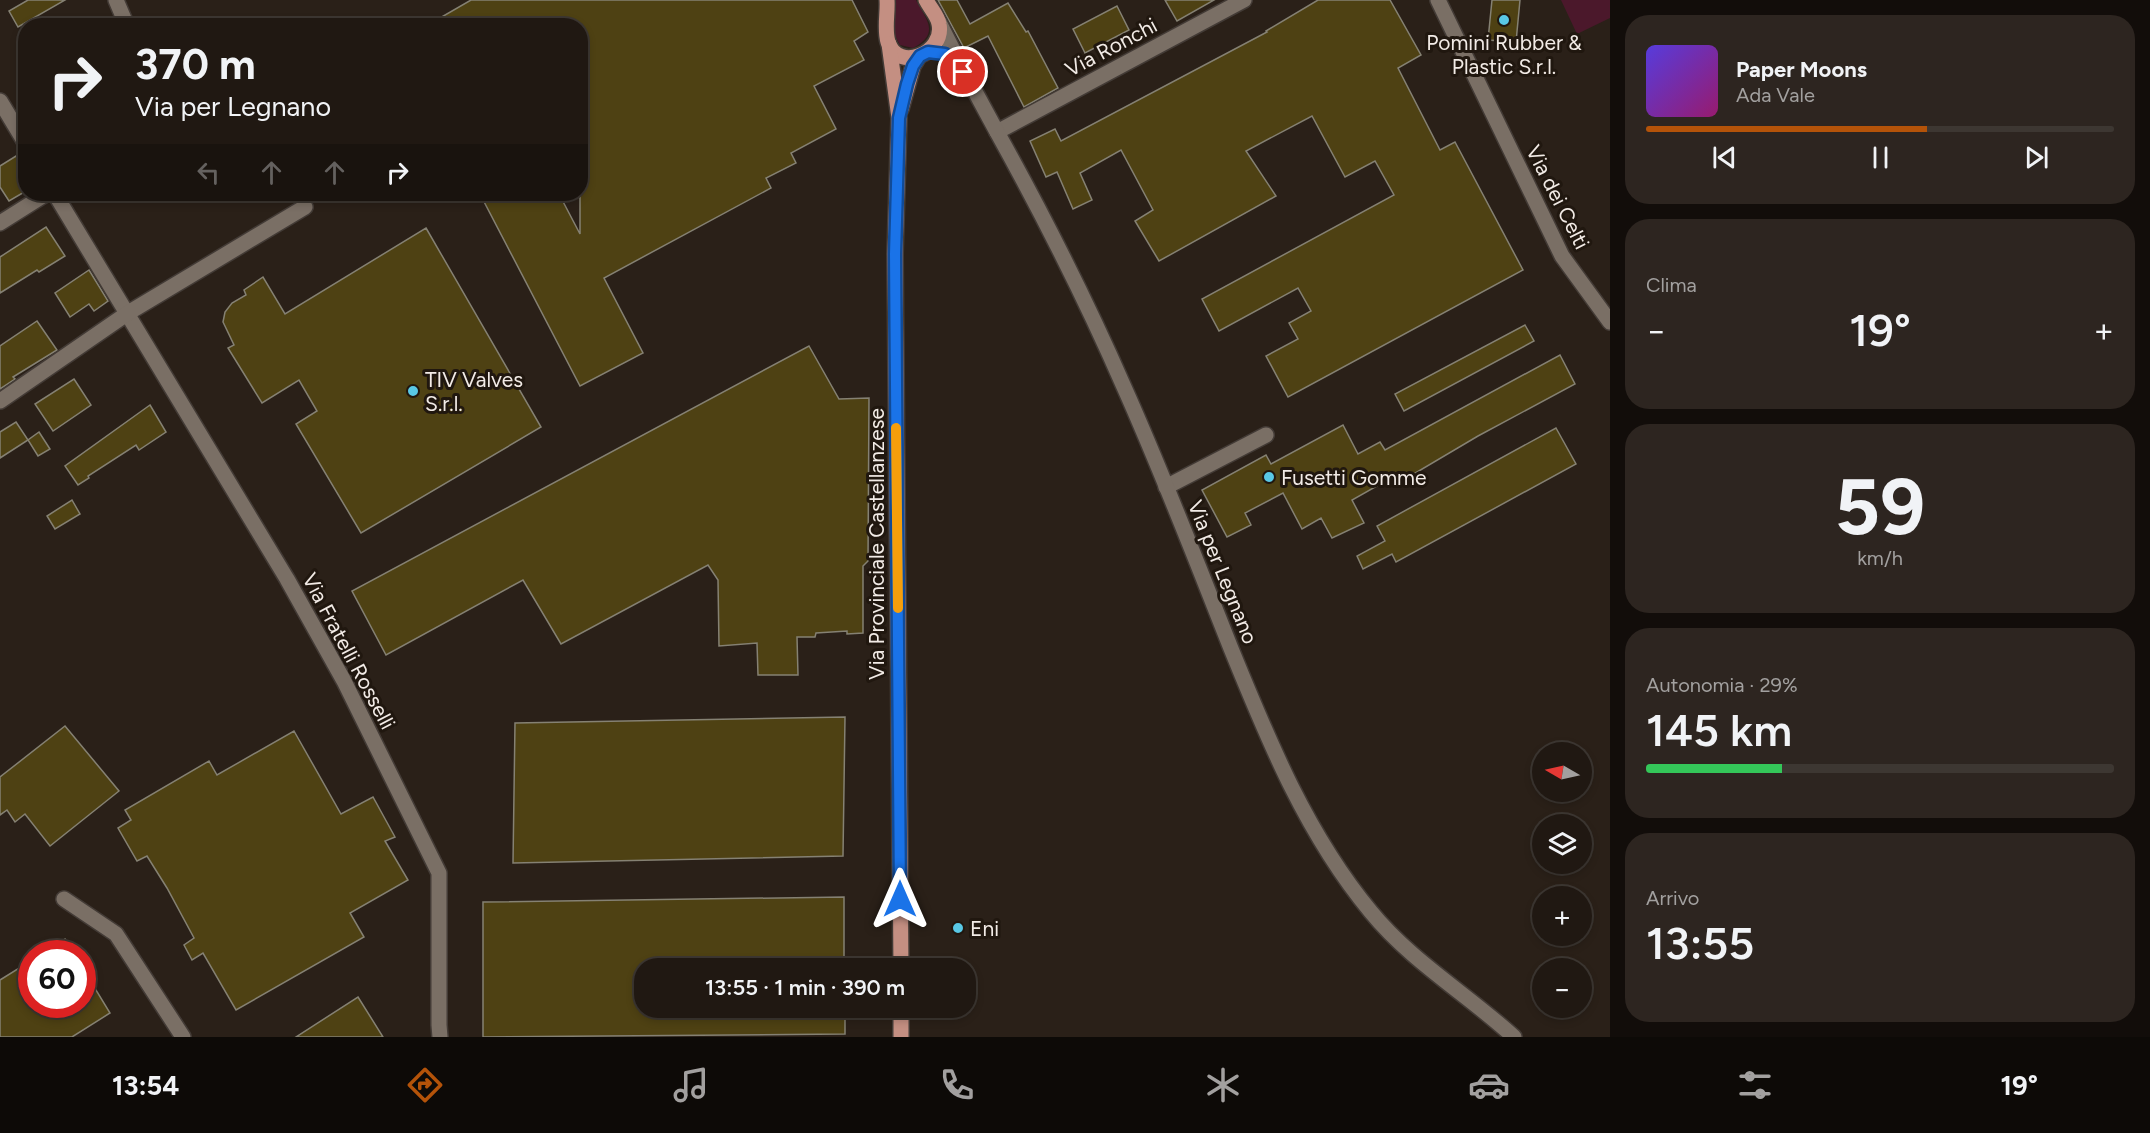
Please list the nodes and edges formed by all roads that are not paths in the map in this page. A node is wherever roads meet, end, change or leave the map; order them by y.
1 (116, 0) edge
2 (887, 0) edge
3 (926, 0) edge
4 (1244, 0) edge
5 (1438, 0) edge
6 (124, 18) edge
7 (939, 22) junction
8 (889, 44) junction
9 (924, 54) junction
10 (963, 72) junction
11 (0, 101) edge
12 (899, 118) junction
13 (18, 131) edge
14 (997, 132) junction
15 (35, 201) edge
16 (59, 201) edge
17 (305, 207) dead end
18 (0, 224) edge
19 (128, 313) junction
20 (1610, 322) edge
21 (0, 400) edge
22 (1266, 435) dead end
23 (1166, 487) junction
24 (64, 899) dead end
25 (901, 958) edge
26 (901, 1018) edge
27 (183, 1037) edge
28 (440, 1037) edge
29 (901, 1037) edge
30 (1514, 1037) edge

1 - 6 street
2 - 8 main road, Via Provinciale Castellanzese
3 - 7 main road
4 - 14 street, Via Ronchi
5 - 20 street, Via dei Celti
7 - 9 main road, Via Provinciale Castellanzese
7 - 10 street, Via per Legnano
8 - 9 main road
8 - 12 main road, Via Provinciale Castellanzese
9 - 10 street, Via per Legnano
9 - 12 main road, Via Provinciale Castellanzese
10 - 14 street, Via per Legnano
11 - 13 street
12 - 25 main road, Via Provinciale Castellanzese
14 - 23 street, Via per Legnano
15 - 18 street
16 - 19 street, Via Fratelli Rosselli
17 - 19 street
19 - 21 street
19 - 28 street, Via Fratelli Rosselli
22 - 23 street
23 - 30 street, Via per Legnano
24 - 27 street
26 - 29 main road

